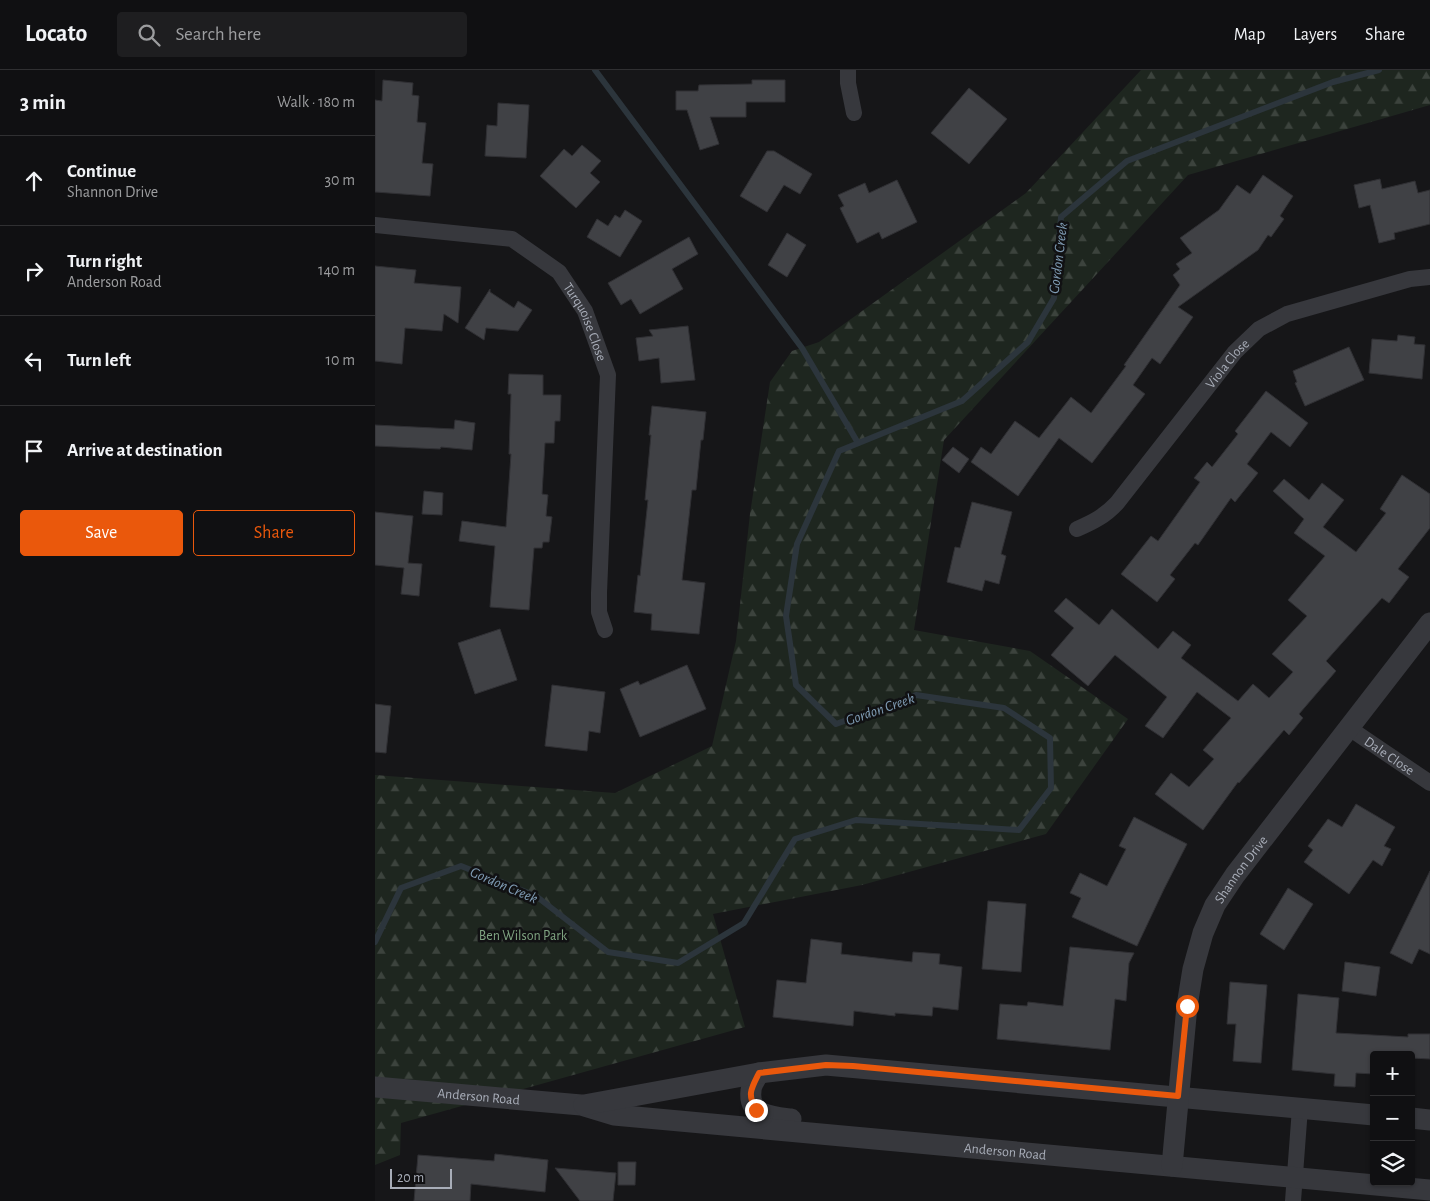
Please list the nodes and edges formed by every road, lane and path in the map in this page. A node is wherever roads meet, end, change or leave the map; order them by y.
1 (847, 70) edge
2 (854, 113) dead end
3 (375, 225) edge
4 (1430, 277) edge
5 (1077, 529) dead end
6 (1430, 623) edge
7 (605, 630) dead end
8 (1349, 728) junction
9 (1430, 783) edge
10 (759, 1073) junction
11 (375, 1087) edge
12 (1178, 1096) junction
13 (581, 1106) junction
14 (1300, 1108) junction
15 (1370, 1115) edge
16 (1415, 1118) edge
17 (1430, 1120) edge
18 (925, 1143) junction
19 (1172, 1166) junction
20 (1294, 1178) junction
21 (1430, 1190) edge
22 (1293, 1201) edge

1 - 2 street
3 - 7 street, Turquoise Close
4 - 5 street, Viola Close
6 - 8 street, Shannon Drive
8 - 9 street, Dale Close
8 - 12 street, Shannon Drive
10 - 12 street, Anderson Road
10 - 13 street, Anderson Road
10 - 18 street
11 - 13 street, Anderson Road
12 - 14 street, Anderson Road
12 - 19 street, Shannon Drive
13 - 18 street, Anderson Road
14 - 15 street, Anderson Road
14 - 20 street
16 - 17 street
18 - 19 street, Anderson Road
19 - 20 street, Anderson Road
20 - 21 street, Anderson Road
20 - 22 street

